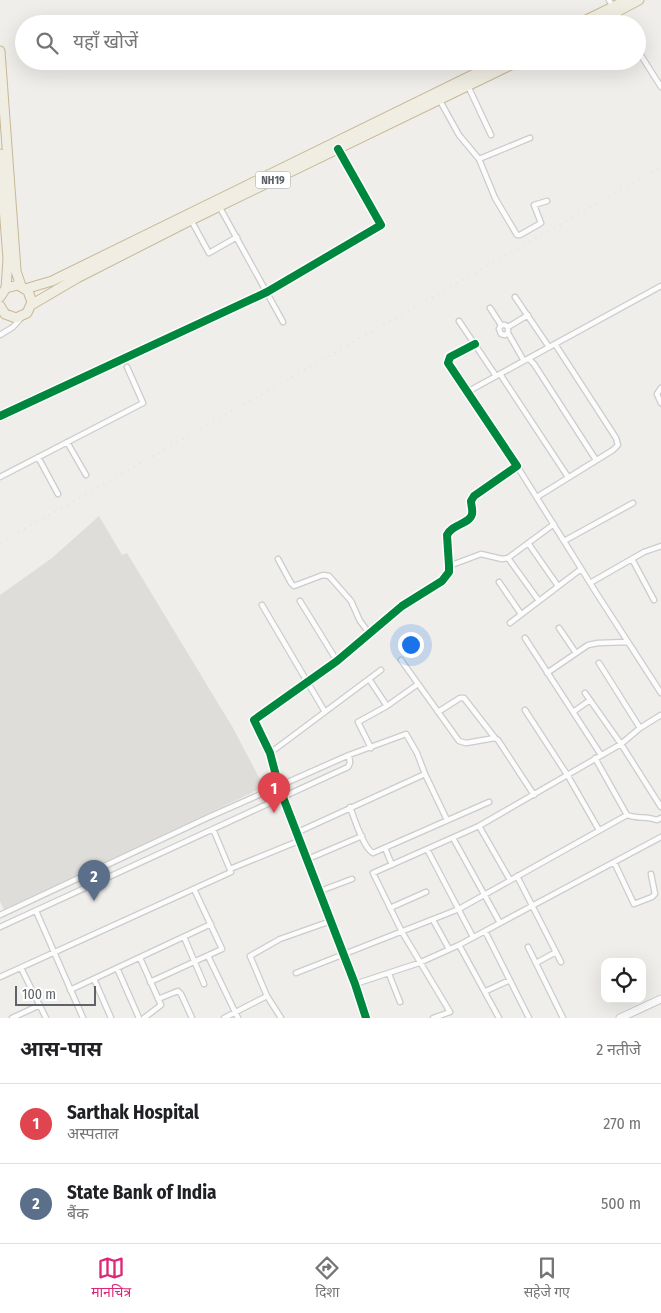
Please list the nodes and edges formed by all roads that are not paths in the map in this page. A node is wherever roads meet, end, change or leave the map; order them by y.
1 (627, 0) edge
2 (639, 0) edge
3 (613, 7) edge
4 (597, 15) edge
5 (0, 51) edge
6 (646, 63) edge
7 (485, 70) edge
8 (501, 70) edge
9 (468, 86) junction
10 (661, 87) edge
11 (438, 97) junction
12 (491, 135) dead end
13 (530, 138) dead end
14 (338, 149) junction
15 (0, 154) edge
16 (479, 159) junction
17 (547, 201) dead end
18 (219, 206) junction
19 (191, 220) junction
20 (237, 237) junction
21 (661, 286) edge
22 (6, 288) junction
23 (23, 288) junction
24 (267, 292) junction
25 (0, 297) edge
26 (515, 297) dead end
27 (31, 305) junction
28 (0, 306) edge
29 (490, 308) dead end
30 (528, 315) junction
31 (22, 316) junction
32 (10, 317) junction
33 (459, 320) dead end
34 (0, 321) edge
35 (283, 322) dead end
36 (501, 325) junction
37 (508, 330) junction
38 (0, 335) edge
39 (476, 344) junction
40 (555, 344) junction
41 (549, 347) junction
42 (527, 360) junction
43 (127, 367) dead end
44 (498, 375) junction
45 (661, 388) edge
46 (467, 392) junction
47 (661, 403) edge
48 (0, 416) edge
49 (67, 442) junction
50 (38, 457) junction
51 (596, 460) junction
52 (517, 466) junction
53 (86, 476) dead end
54 (0, 477) edge
55 (568, 478) junction
56 (58, 494) dead end
57 (537, 497) junction
58 (632, 502) dead end
59 (554, 524) junction
60 (564, 540) junction
61 (528, 543) junction
62 (661, 546) edge
63 (508, 558) junction
64 (278, 559) dead end
65 (632, 559) junction
66 (449, 566) junction
67 (581, 568) junction
68 (499, 582) dead end
69 (590, 583) junction
70 (558, 586) junction
71 (654, 600) dead end
72 (300, 601) dead end
73 (539, 601) junction
74 (262, 605) dead end
75 (521, 614) junction
76 (510, 623) dead end
77 (559, 628) dead end
78 (370, 634) junction
79 (524, 638) dead end
80 (628, 642) junction
81 (576, 653) junction
82 (400, 660) dead end
83 (337, 661) junction
84 (599, 663) dead end
85 (381, 670) dead end
86 (547, 673) junction
87 (369, 679) junction
88 (307, 682) junction
89 (418, 684) junction
90 (585, 693) dead end
91 (661, 694) edge
92 (590, 700) junction
93 (387, 706) junction
94 (525, 710) dead end
95 (325, 712) junction
96 (438, 712) junction
97 (573, 712) junction
98 (661, 715) edge
99 (640, 728) junction
100 (495, 738) junction
101 (621, 744) junction
102 (371, 748) junction
103 (270, 752) junction
104 (601, 755) junction
105 (349, 756) junction
106 (595, 758) junction
107 (425, 774) junction
108 (568, 776) junction
109 (279, 787) junction
110 (534, 795) junction
111 (283, 796) junction
112 (489, 802) dead end
113 (350, 807) junction
114 (661, 807) edge
115 (627, 815) junction
116 (661, 818) edge
117 (447, 820) junction
118 (479, 826) junction
119 (213, 828) junction
120 (599, 830) junction
121 (298, 832) junction
122 (362, 836) junction
123 (661, 837) edge
124 (453, 838) junction
125 (301, 840) junction
126 (385, 848) junction
127 (427, 849) junction
128 (308, 859) junction
129 (614, 862) junction
130 (392, 865) junction
131 (230, 869) junction
132 (651, 874) dead end
133 (517, 876) junction
134 (352, 880) dead end
135 (510, 880) junction
136 (194, 889) junction
137 (320, 891) junction
138 (426, 892) dead end
139 (485, 894) junction
140 (533, 906) junction
141 (390, 908) junction
142 (459, 909) junction
143 (36, 911) junction
144 (0, 914) edge
145 (433, 920) junction
146 (331, 921) junction
147 (500, 923) junction
148 (211, 924) junction
149 (0, 927) edge
150 (485, 931) junction
151 (402, 932) junction
152 (184, 937) junction
153 (473, 937) junction
154 (459, 945) junction
155 (528, 948) dead end
156 (448, 949) junction
157 (556, 952) junction
158 (53, 954) junction
159 (343, 954) junction
160 (208, 956) junction
161 (140, 958) junction
162 (195, 962) junction
163 (419, 962) junction
164 (561, 962) dead end
165 (536, 963) junction
166 (21, 968) junction
167 (117, 968) junction
168 (296, 973) dead end
169 (389, 974) junction
170 (0, 977) edge
171 (94, 979) junction
172 (510, 980) junction
173 (150, 982) junction
174 (204, 984) dead end
175 (355, 984) junction
176 (70, 990) junction
177 (486, 991) junction
178 (267, 996) junction
179 (158, 999) junction
180 (661, 999) edge
181 (400, 1002) dead end
182 (40, 1005) junction
183 (235, 1012) junction
184 (635, 1015) edge
185 (16, 1017) edge
186 (46, 1018) edge
187 (83, 1018) edge
188 (111, 1018) edge
189 (139, 1018) edge
190 (144, 1018) edge
191 (192, 1018) edge
192 (224, 1018) edge
193 (238, 1018) edge
194 (281, 1018) edge
195 (366, 1018) edge
196 (433, 1018) edge
197 (500, 1018) edge
198 (529, 1018) edge
199 (563, 1018) edge
200 (620, 1018) edge

1 - 3 highway
2 - 3 highway
3 - 4 highway
5 - 23 highway
6 - 10 street
7 - 11 highway, NH19
8 - 9 highway, NH19
9 - 11 highway, NH19
9 - 12 street
11 - 14 highway, NH19
11 - 16 street
11 - 23 highway, NH19
13 - 16 street
14 - 18 highway, NH19
14 - 24 street
15 - 22 highway
16 - 17 street
18 - 19 highway, NH19
18 - 20 street
19 - 20 street
19 - 27 highway, NH19
20 - 24 street
21 - 40 street
22 - 23 highway, NH19
22 - 25 highway
23 - 27 highway
24 - 35 street
24 - 48 street
26 - 30 street
27 - 31 highway, NH19
28 - 32 highway
29 - 36 street
30 - 37 street
30 - 41 street
31 - 32 highway
31 - 38 street
32 - 34 highway
33 - 39 street
36 - 37 street
36 - 37 street
37 - 42 street
39 - 44 street
39 - 46 street
40 - 41 street
40 - 51 street
41 - 42 street
42 - 44 street
42 - 51 street
43 - 49 street
44 - 46 street
44 - 55 street
45 - 47 street
46 - 52 street
49 - 50 street
49 - 53 street
50 - 54 street
50 - 56 street
51 - 55 street
52 - 57 street
52 - 66 street
55 - 57 street
57 - 59 street
58 - 60 street
59 - 60 street
59 - 61 street
60 - 67 street
61 - 63 street
61 - 70 street
62 - 65 street
63 - 66 street
63 - 73 street
64 - 78 street
65 - 69 street
65 - 71 street
66 - 78 street
67 - 69 street
67 - 70 street
68 - 75 street
69 - 80 street
70 - 73 street
72 - 83 street
73 - 75 street
74 - 88 street
75 - 76 street
77 - 81 street
78 - 83 street
79 - 86 street
80 - 81 street
80 - 91 street
81 - 86 street
82 - 89 street
83 - 88 street
84 - 99 street
85 - 87 street
86 - 97 street
87 - 93 street
87 - 95 street
88 - 95 street
88 - 103 street
89 - 93 street
89 - 96 street
90 - 92 street
92 - 97 street
92 - 101 street
93 - 102 street
94 - 108 street
95 - 103 street
96 - 100 street
96 - 100 street
97 - 104 street
98 - 99 street
99 - 101 street
100 - 110 street
101 - 104 street
101 - 114 street
102 - 105 street
102 - 107 street
103 - 109 street
104 - 106 street
105 - 109 street
105 - 111 street
106 - 108 street
106 - 115 street
107 - 113 street
107 - 117 street
108 - 110 street
108 - 120 street
109 - 111 street
109 - 144 street
110 - 118 street
111 - 119 street
111 - 121 street
112 - 117 street
113 - 121 street
113 - 122 street
115 - 116 street
115 - 120 street
117 - 126 street
118 - 124 street
118 - 135 street
119 - 131 street
119 - 143 street
120 - 133 street
121 - 125 street
122 - 126 street
122 - 128 street
123 - 129 street
124 - 127 street
124 - 139 street
125 - 128 street
125 - 131 street
126 - 130 street
127 - 130 street
127 - 142 street
128 - 137 street
129 - 132 street
129 - 140 street
130 - 141 street
131 - 136 street
133 - 135 street
133 - 140 street
134 - 137 street
135 - 139 street
136 - 148 street
136 - 158 street
137 - 146 street
138 - 141 street
139 - 142 street
139 - 147 street
140 - 147 street
140 - 157 street
141 - 151 street
142 - 145 street
142 - 153 street
143 - 149 street
143 - 158 street
145 - 151 street
145 - 156 street
146 - 159 street
146 - 178 street
147 - 150 street
148 - 152 street
148 - 160 street
150 - 153 street
150 - 172 street
151 - 159 street
151 - 163 street
152 - 161 street
152 - 162 street
153 - 154 street
154 - 156 street
154 - 177 street
155 - 165 street
156 - 163 street
157 - 164 street
157 - 165 street
158 - 166 street
158 - 176 street
159 - 168 street
159 - 175 street
160 - 162 street
160 - 183 street
161 - 167 street
161 - 173 street
162 - 173 street
162 - 174 street
163 - 169 street
163 - 196 street
165 - 199 street
166 - 170 street
166 - 182 street
167 - 171 street
167 - 189 street
169 - 175 street
169 - 181 street
171 - 176 street
171 - 188 street
172 - 177 street
172 - 198 street
173 - 179 street
175 - 195 street
176 - 187 street
177 - 197 street
178 - 183 street
178 - 194 street
179 - 190 street
179 - 191 street
180 - 184 street
182 - 185 street
182 - 186 street
183 - 192 street
183 - 193 street
184 - 200 street

